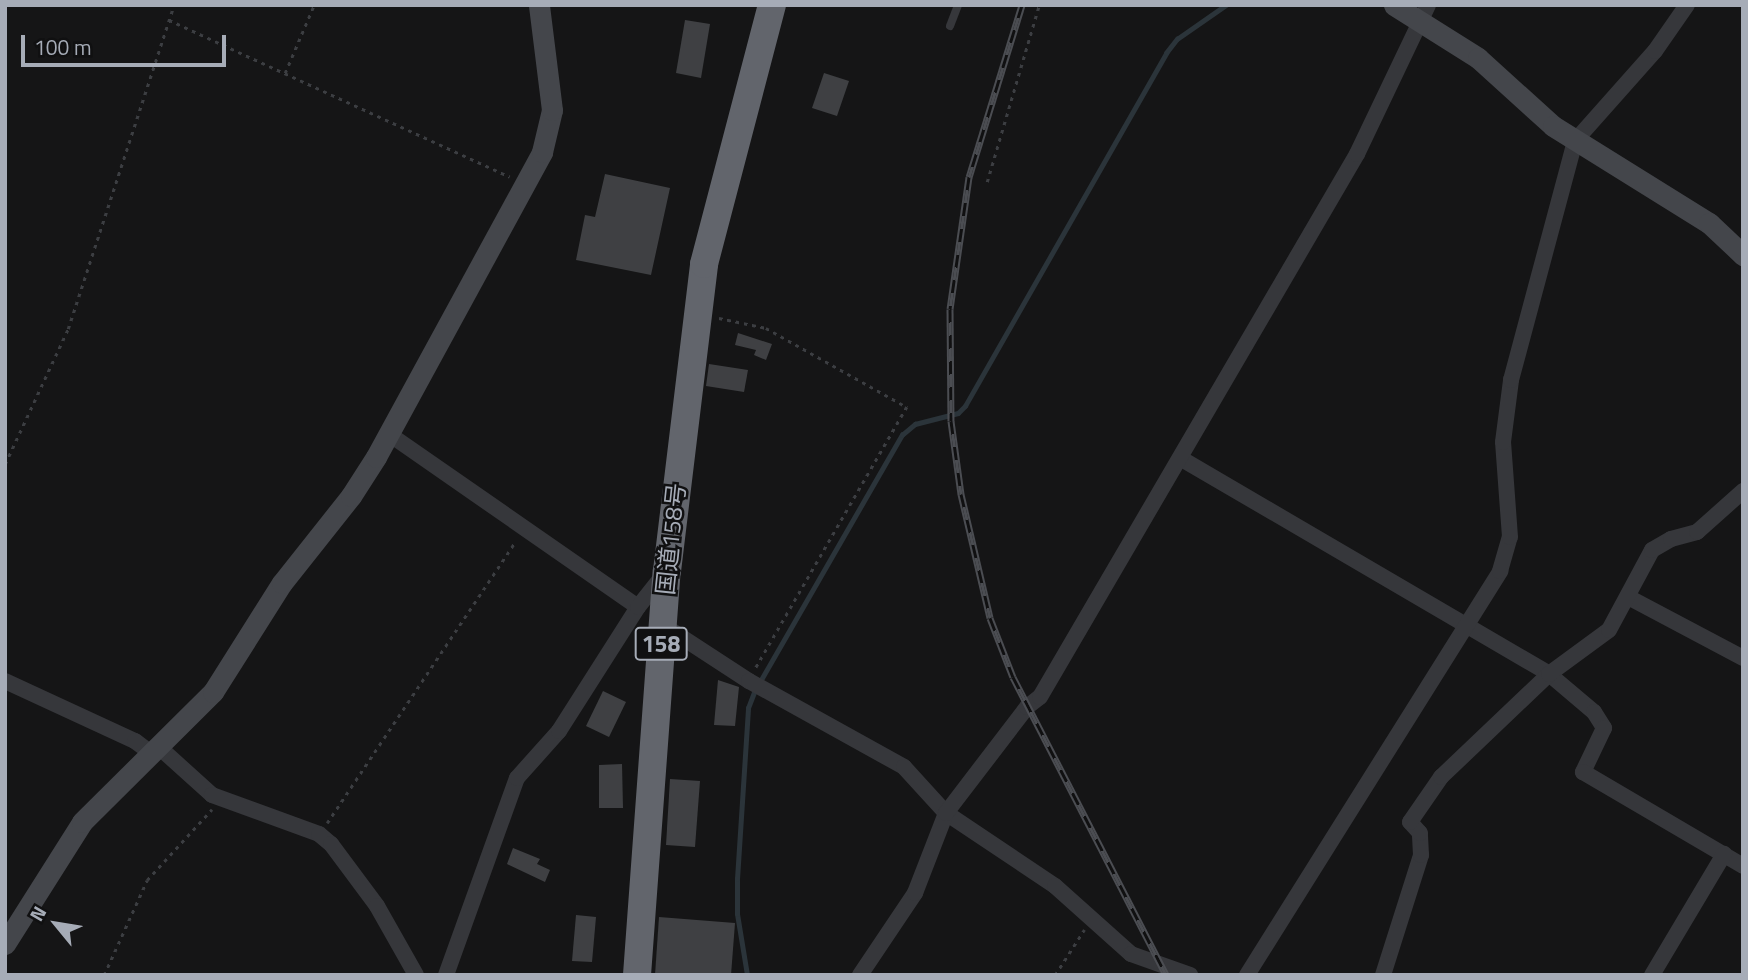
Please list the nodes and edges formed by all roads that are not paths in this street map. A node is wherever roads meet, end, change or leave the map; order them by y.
1 (539, 5) edge
2 (772, 5) edge
3 (790, 5) edge
4 (958, 5) edge
5 (1394, 5) edge
6 (1687, 5) edge
7 (1425, 13) edge
8 (950, 26) dead end
9 (1575, 141) junction
10 (1743, 255) edge
11 (698, 314) junction
12 (389, 434) junction
13 (1180, 458) junction
14 (1743, 491) edge
15 (667, 571) junction
16 (1628, 597) junction
17 (638, 607) junction
18 (663, 625) junction
19 (1466, 626) junction
20 (1743, 658) edge
21 (1549, 674) junction
22 (5, 681) edge
23 (156, 751) junction
24 (946, 813) junction
25 (1724, 854) junction
26 (1743, 866) edge
27 (5, 944) edge
28 (416, 975) edge
29 (446, 975) edge
30 (637, 975) edge
31 (860, 975) edge
32 (1190, 975) edge
33 (1247, 975) edge
34 (1383, 975) edge
35 (1652, 975) edge

1 - 12 street
2 - 11 highway, 国道158号 / 158
3 - 11 highway, 国道158号 / 158
4 - 8 lane
5 - 7 street
6 - 9 street
7 - 9 street
7 - 13 street
9 - 10 street
9 - 19 street
11 - 15 highway, 国道158号 / 158
12 - 17 street
12 - 23 street
13 - 19 street
13 - 24 street
14 - 16 street
15 - 17 street
15 - 18 highway, 国道158号 / 158
16 - 20 street
16 - 21 street
17 - 29 street
18 - 24 street
18 - 30 highway, 国道158号 / 158
19 - 21 street
19 - 33 street
21 - 25 street
21 - 34 street
22 - 23 street
23 - 27 street
23 - 28 street
24 - 31 street
24 - 32 street
25 - 26 street
25 - 35 street

